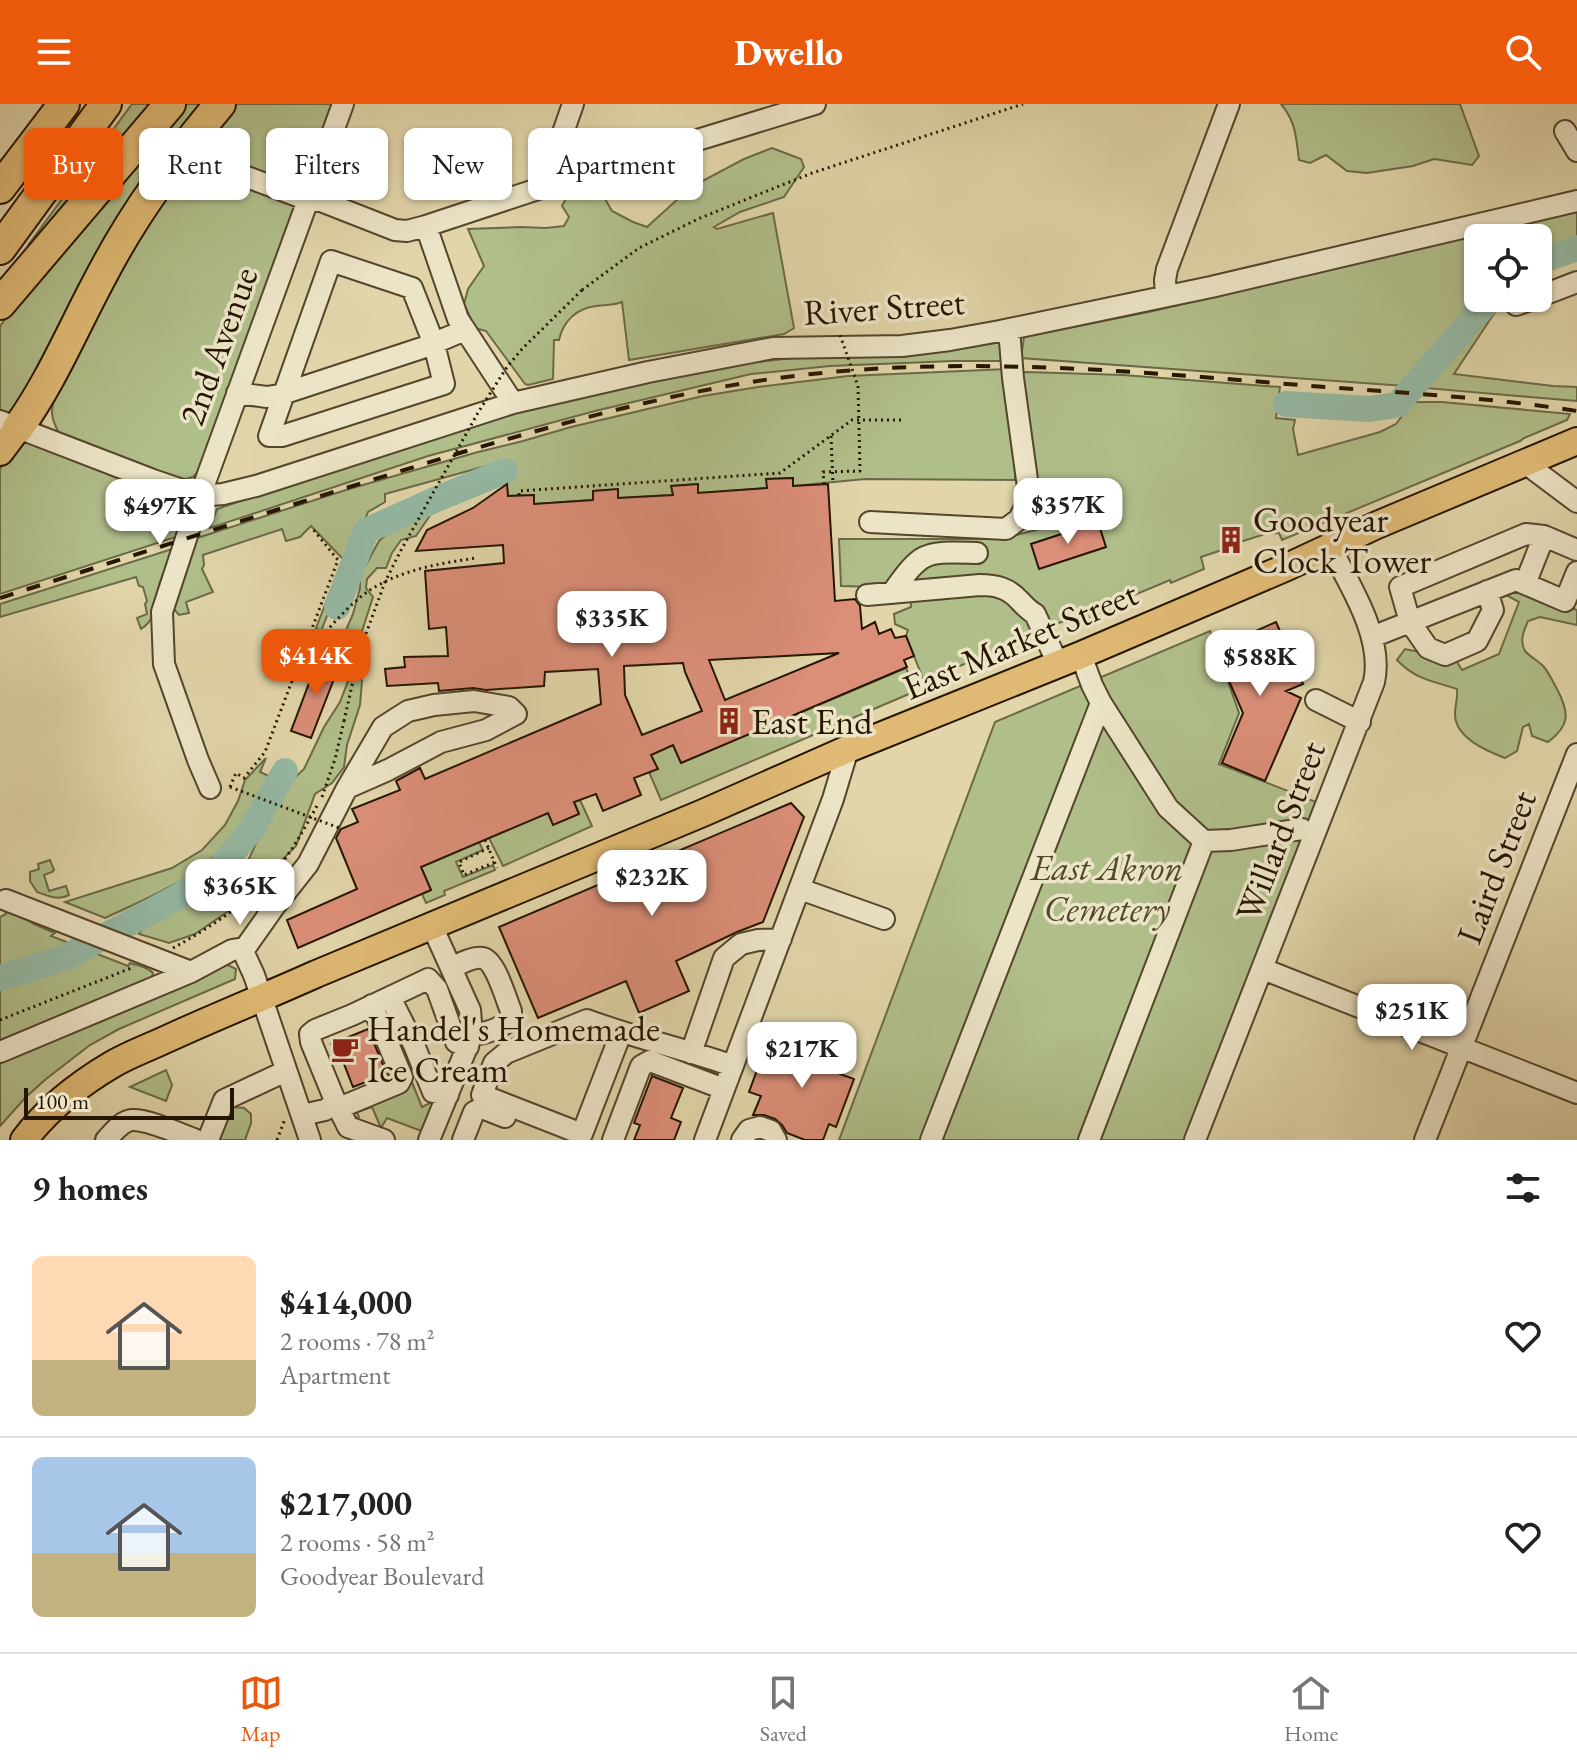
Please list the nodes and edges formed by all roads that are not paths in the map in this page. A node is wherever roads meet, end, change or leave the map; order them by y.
1 (46, 104) edge
2 (64, 104) edge
3 (106, 104) edge
4 (170, 104) edge
5 (220, 104) edge
6 (343, 104) edge
7 (573, 104) edge
8 (815, 104) edge
9 (1229, 104) edge
10 (774, 111) edge
11 (334, 128) edge
12 (564, 128) edge
13 (1565, 131) dead end
14 (703, 134) edge
15 (1577, 151) edge
16 (0, 177) edge
17 (0, 188) edge
18 (528, 192) edge
19 (308, 200) joint
20 (1577, 201) edge
21 (1511, 224) edge
22 (426, 226) junction
23 (1464, 236) edge
24 (0, 249) edge
25 (1577, 282) edge
26 (1552, 292) edge
27 (1166, 296) junction
28 (0, 304) edge
29 (1009, 329) junction
30 (465, 330) junction
31 (434, 344) junction
32 (237, 393) junction
33 (283, 394) junction
34 (513, 403) junction
35 (6, 434) edge
36 (1577, 441) edge
37 (1525, 463) junction
38 (200, 496) junction
39 (1577, 502) edge
40 (870, 522) dead end
41 (1544, 536) junction
42 (1330, 547) junction
43 (1577, 550) edge
44 (977, 553) dead end
45 (1577, 572) edge
46 (1525, 584) junction
47 (1487, 591) junction
48 (892, 593) junction
49 (867, 595) dead end
50 (1410, 622) junction
51 (1372, 637) junction
52 (1061, 663) junction
53 (1316, 700) dead end
54 (1101, 703) junction
55 (1360, 722) junction
56 (848, 749) junction
57 (1577, 754) edge
58 (220, 787) road end
59 (347, 788) junction
60 (1302, 829) dead end
61 (1204, 841) junction
62 (800, 889) junction
63 (6, 900) dead end
64 (884, 919) dead end
65 (432, 926) junction
66 (781, 939) junction
67 (243, 951) junction
68 (451, 968) junction
69 (1263, 969) junction
70 (191, 972) junction
71 (262, 999) junction
72 (381, 1001) junction
73 (621, 1033) junction
74 (470, 1041) junction
75 (1462, 1048) junction
76 (0, 1052) edge
77 (691, 1053) junction
78 (733, 1066) junction
79 (286, 1071) junction
80 (724, 1089) junction
81 (1577, 1093) edge
82 (448, 1095) junction
83 (337, 1106) junction
84 (297, 1115) junction
85 (24, 1140) edge
86 (106, 1140) edge
87 (196, 1140) edge
88 (208, 1140) edge
89 (310, 1140) edge
90 (384, 1140) edge
91 (429, 1140) edge
92 (463, 1140) edge
93 (567, 1140) edge
94 (613, 1140) edge
95 (705, 1140) edge
96 (742, 1140) edge
97 (776, 1140) edge
98 (931, 1140) edge
99 (1089, 1140) edge
100 (1195, 1140) edge
101 (1425, 1140) edge

1 - 16 highway
2 - 17 highway
3 - 24 highway
4 - 28 highway
5 - 35 highway
6 - 11 street, 2nd Avenue
7 - 12 street
8 - 10 street
9 - 27 street
10 - 14 street
13 - 15 street
18 - 22 street
19 - 22 street
19 - 32 street, 2nd Avenue
20 - 21 street, River Street
22 - 30 street
23 - 27 street, River Street
25 - 26 street
27 - 29 street, River Street
29 - 34 street, River Street
29 - 40 street
30 - 31 street
30 - 34 street
31 - 33 street
31 - 33 street
31 - 33 street
32 - 33 street
32 - 38 street, 2nd Avenue
34 - 38 street, River Street
35 - 38 street
36 - 37 main road, East Market Street
37 - 39 street
37 - 42 main road, East Market Street
38 - 58 street, 2nd Avenue
41 - 43 street
41 - 46 street
41 - 50 street
42 - 51 street, Willard Street
42 - 52 main road, East Market Street
44 - 48 street
45 - 46 street
46 - 47 street
47 - 50 street
47 - 50 street
48 - 49 street
48 - 52 street
50 - 51 street
51 - 55 street, Willard Street
52 - 54 street
52 - 56 main road, East Market Street
53 - 55 street
54 - 61 street
54 - 98 street
55 - 69 street, Willard Street
56 - 62 street
56 - 65 main road, East Market Street
57 - 75 street, Laird Street
59 - 59 street
59 - 67 street
60 - 61 street
61 - 99 street
62 - 64 street
62 - 66 street
63 - 70 street
65 - 68 street
65 - 71 main road, East Market Street
66 - 77 street
66 - 78 street
67 - 70 street
67 - 71 street
68 - 74 street
68 - 74 street
69 - 75 street
69 - 100 street, Willard Street
70 - 76 street
71 - 79 street
71 - 85 main road, East Market Street
72 - 74 street
72 - 82 street
72 - 83 street
72 - 83 street
73 - 73 street
73 - 77 street
74 - 82 street
75 - 81 street
75 - 101 street, Laird Street
77 - 78 street
78 - 80 street
79 - 84 street
79 - 88 street
80 - 94 street
80 - 95 street
82 - 91 street
83 - 84 street
83 - 90 street
84 - 89 street
86 - 87 street
92 - 93 street
96 - 97 street

